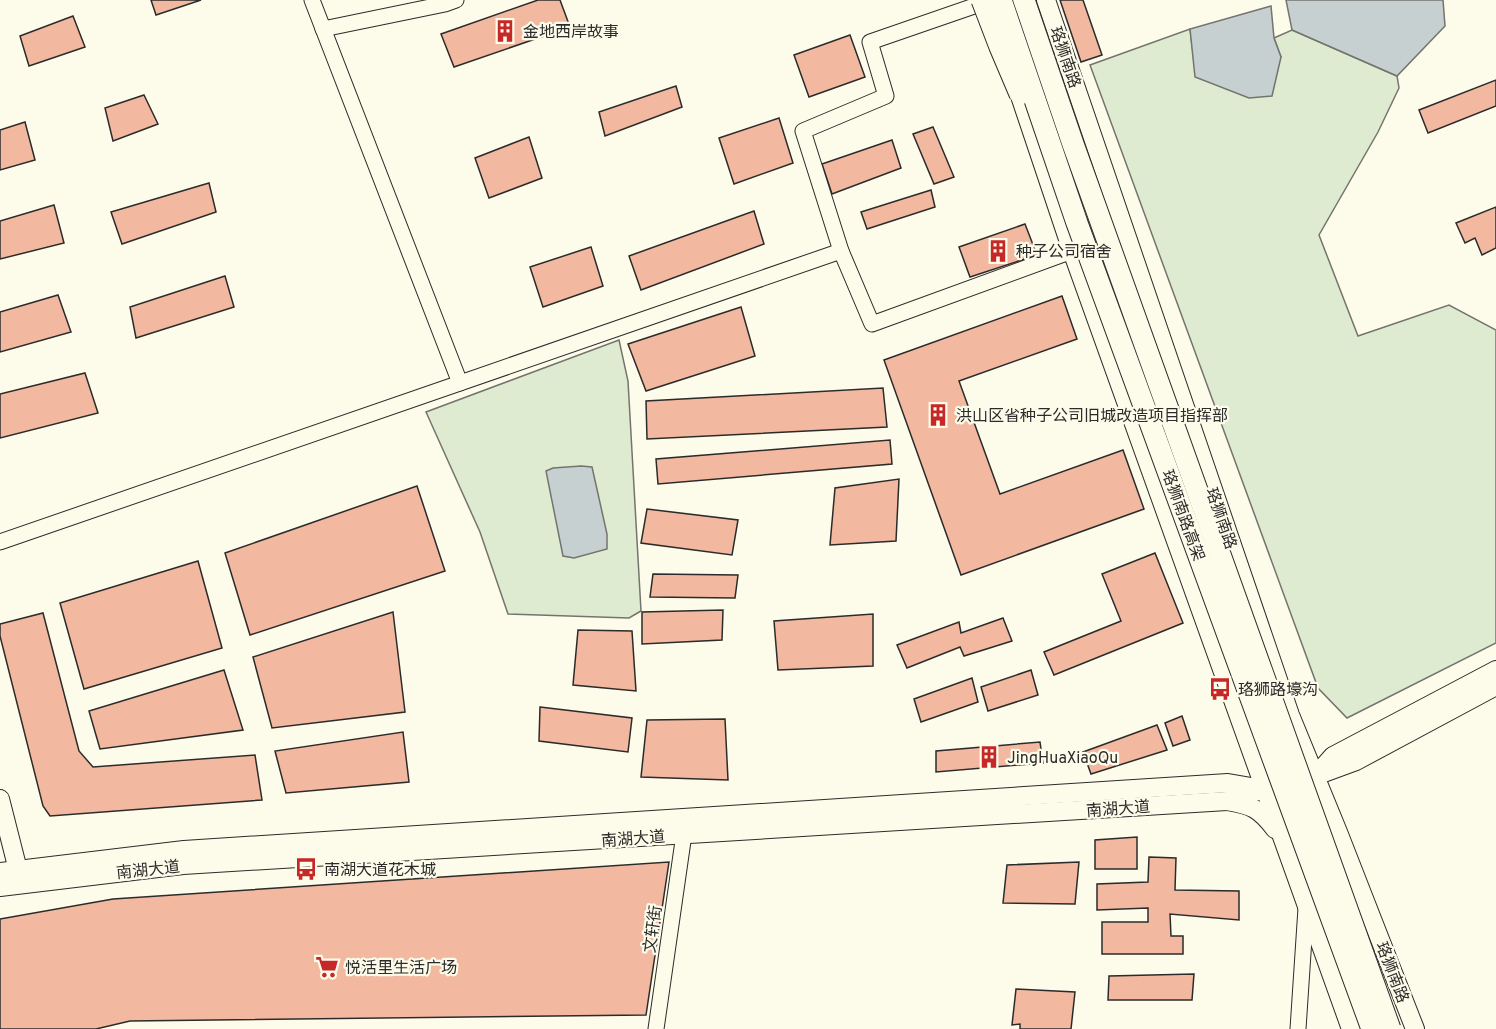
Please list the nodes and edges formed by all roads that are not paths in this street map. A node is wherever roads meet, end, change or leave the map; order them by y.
1 (312, 0) edge
2 (456, 0) edge
3 (1024, 0) edge
4 (1046, 0) edge
5 (988, 1) edge
6 (323, 29) junction
7 (841, 251) junction
8 (1072, 251) junction
9 (460, 383) junction
10 (0, 542) edge
11 (1496, 670) edge
12 (1496, 686) edge
13 (1290, 715) junction
14 (1251, 750) junction
15 (1333, 756) junction
16 (1315, 776) junction
17 (1264, 789) junction
18 (1228, 792) junction
19 (0, 799) edge
20 (684, 834) junction
21 (1282, 838) junction
22 (5, 871) edge
23 (1306, 905) junction
24 (656, 1029) edge
25 (1298, 1029) edge
26 (1351, 1029) edge
27 (1372, 1029) edge
28 (1390, 1029) edge
29 (1415, 1029) edge

1 - 6 street
2 - 6 street
3 - 28 highway, 珞狮南路高架, bridge
4 - 13 main road, 珞狮南路
5 - 7 street
5 - 8 main road
5 - 27 highway, 珞狮南路高架, bridge
6 - 9 street
7 - 8 street
7 - 9 street
8 - 14 main road
9 - 10 street
11 - 15 main road
12 - 16 main road, 南湖大道
13 - 15 main road
13 - 16 main road, 珞狮南路
14 - 17 main road
14 - 18 main road
15 - 16 main road
16 - 17 main road, 南湖大道
16 - 29 main road, 珞狮南路
17 - 18 main road, 南湖大道
17 - 21 main road
18 - 20 main road, 南湖大道
18 - 21 main road
18 - 22 main road, 南湖大道
19 - 22 main road
20 - 22 main road, 南湖大道
20 - 24 street, 文轩街
21 - 23 main road
23 - 25 street
23 - 26 main road

